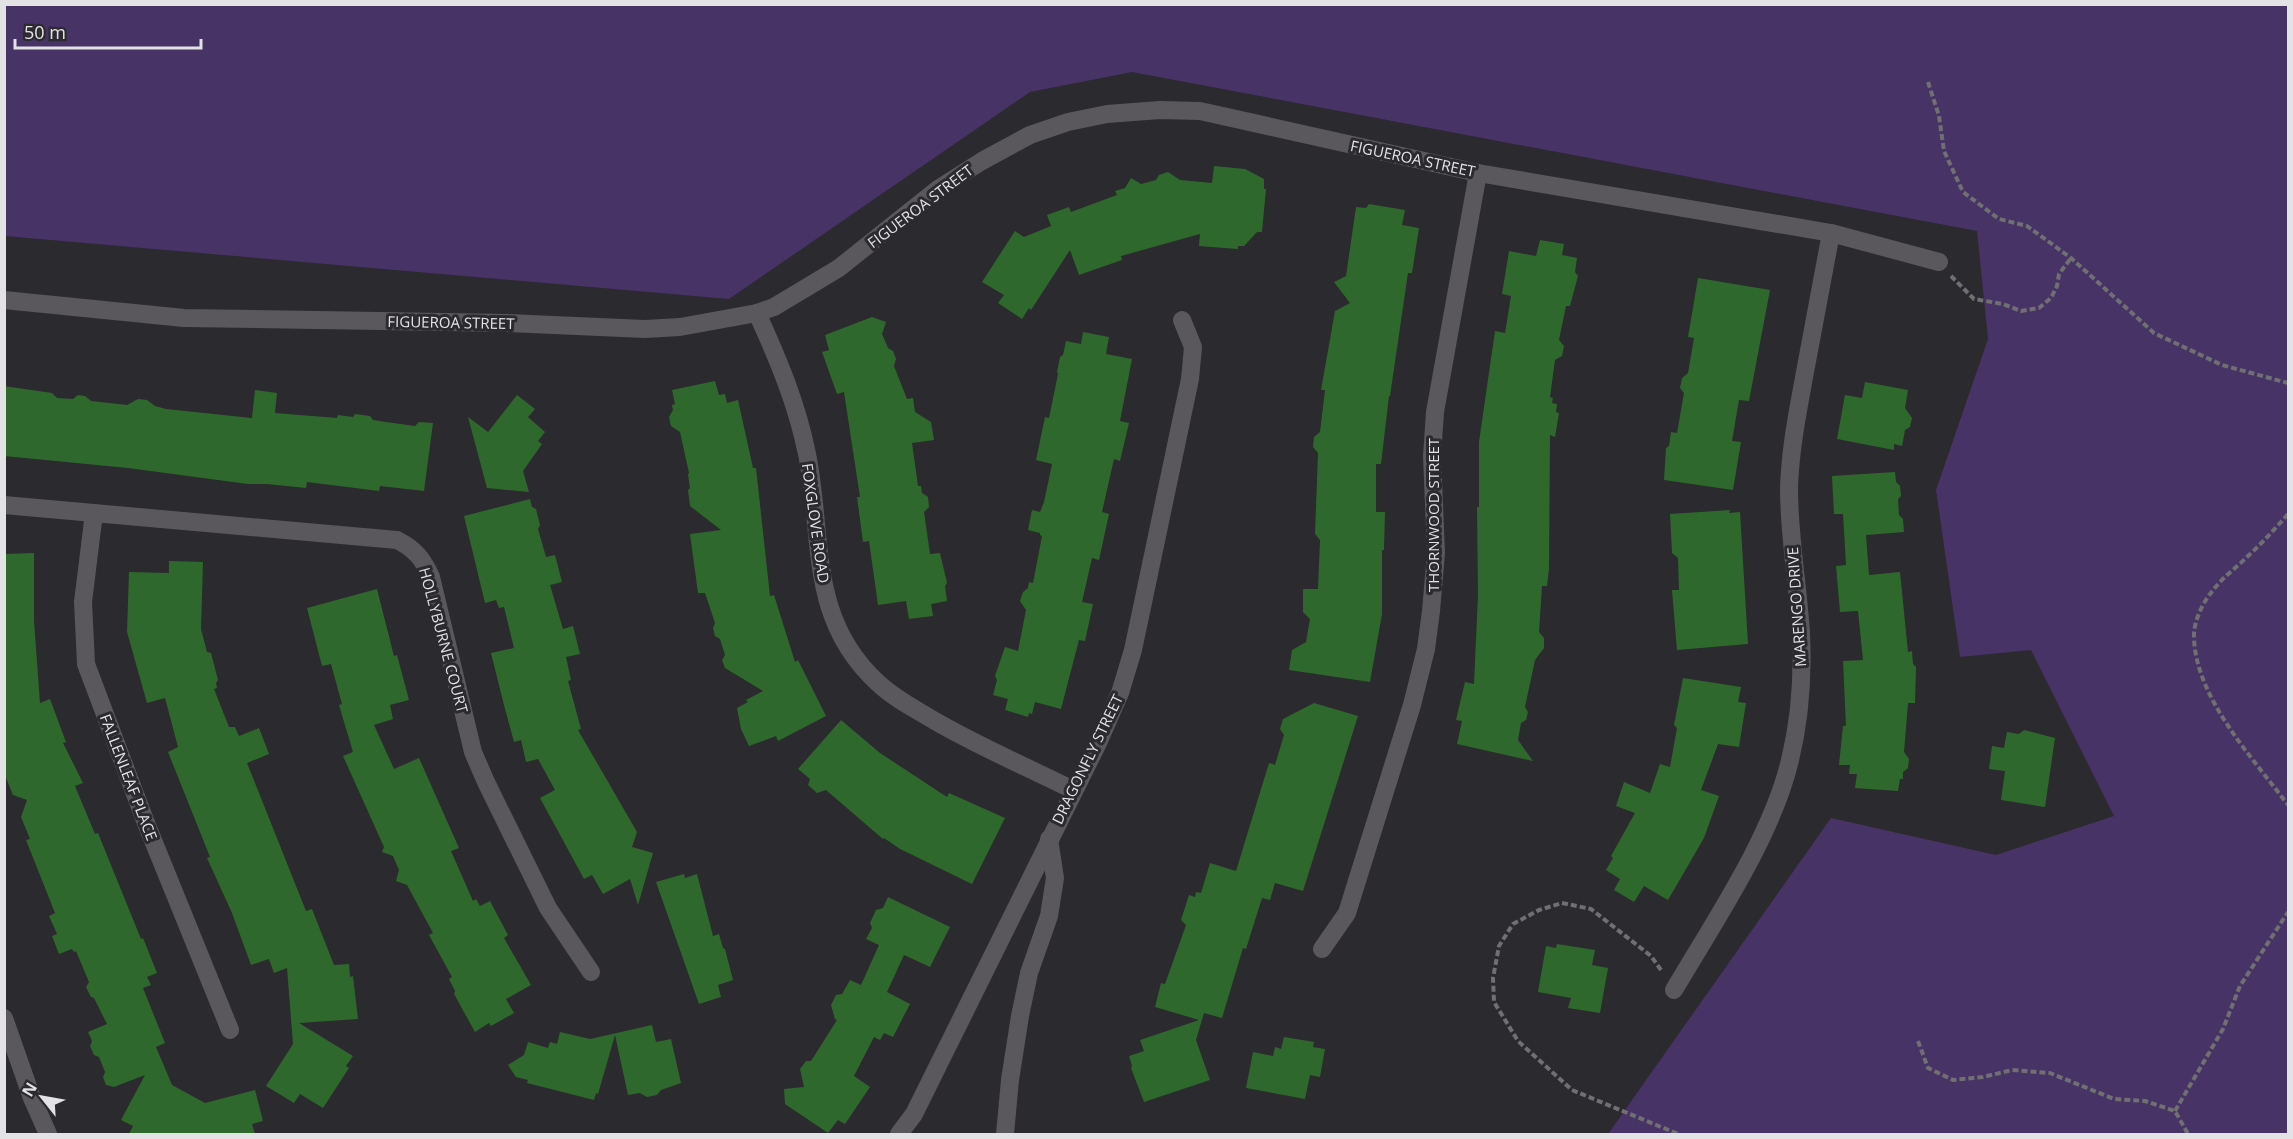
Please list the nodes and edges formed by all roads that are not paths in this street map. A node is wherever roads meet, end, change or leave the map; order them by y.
1 (1478, 173) junction
2 (1831, 233) junction
3 (1939, 262) road end
4 (4, 300) edge
5 (757, 313) junction
6 (1182, 320) dead end
7 (4, 505) edge
8 (94, 513) junction
9 (1073, 790) junction
10 (1049, 839) junction
11 (1322, 949) dead end
12 (591, 972) dead end
13 (1674, 990) road end
14 (4, 1018) edge
15 (230, 1030) dead end
16 (48, 1134) edge
17 (899, 1134) edge
18 (1005, 1134) edge

1 - 2 street, FIGUEROA STREET
1 - 5 street, FIGUEROA STREET
1 - 11 street, THORNWOOD STREET
2 - 3 street, FIGUEROA STREET
2 - 13 street, MARENGO DRIVE
4 - 5 street, FIGUEROA STREET
5 - 9 street, FOXGLOVE ROAD
6 - 9 street, DRAGONFLY STREET
7 - 8 street, HOLLYBURNE COURT
8 - 12 street, HOLLYBURNE COURT
8 - 15 street, FALLENLEAF PLACE
9 - 10 street, DRAGONFLY STREET
10 - 17 street, DRAGONFLY STREET
10 - 18 street
14 - 16 street

